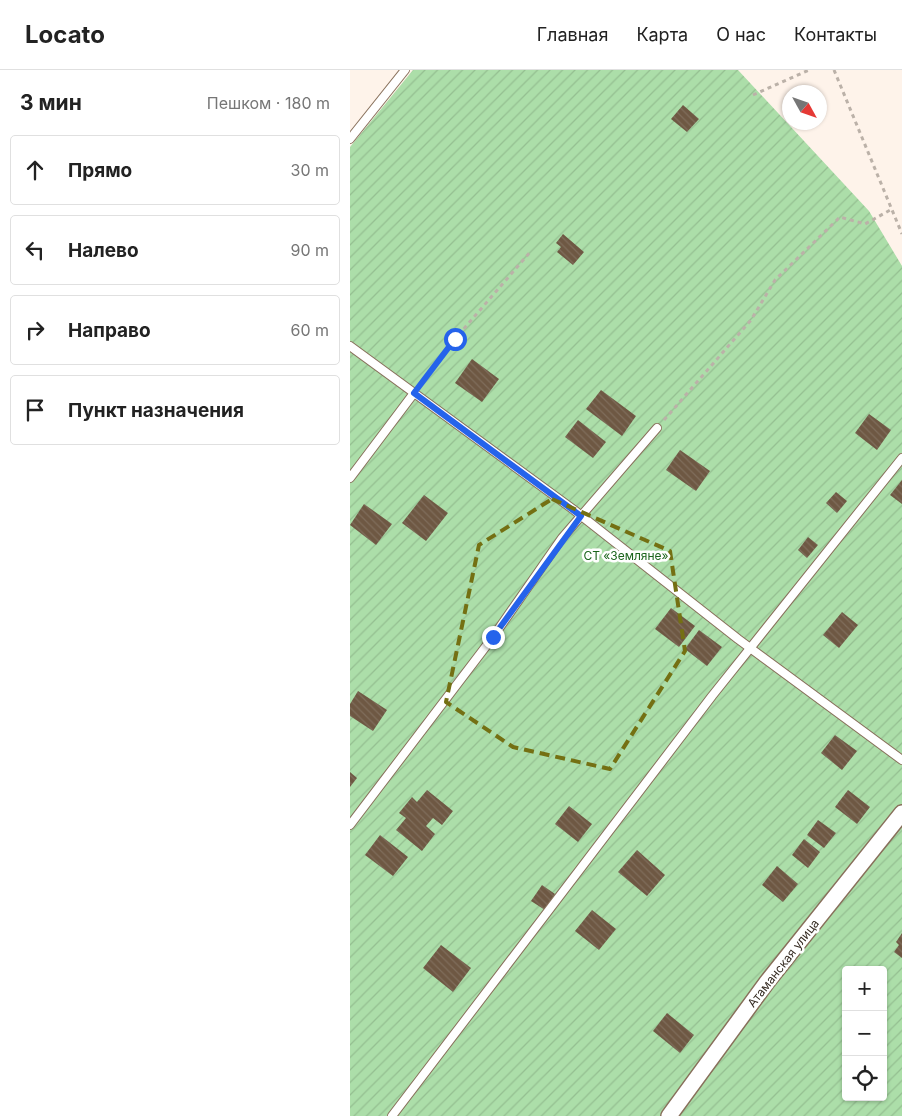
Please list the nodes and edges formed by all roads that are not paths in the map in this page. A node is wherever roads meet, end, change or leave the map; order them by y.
1 (405, 70) edge
2 (350, 139) edge
3 (350, 346) edge
4 (414, 393) junction
5 (657, 428) road end
6 (902, 458) edge
7 (350, 478) edge
8 (581, 516) junction
9 (902, 760) edge
10 (902, 813) edge
11 (350, 825) edge
12 (392, 1116) edge
13 (669, 1116) edge

1 - 2 lane
3 - 4 lane
4 - 7 lane
4 - 8 lane
5 - 8 lane
6 - 12 lane
8 - 9 lane
8 - 11 lane
10 - 13 street, Атаманская улица

